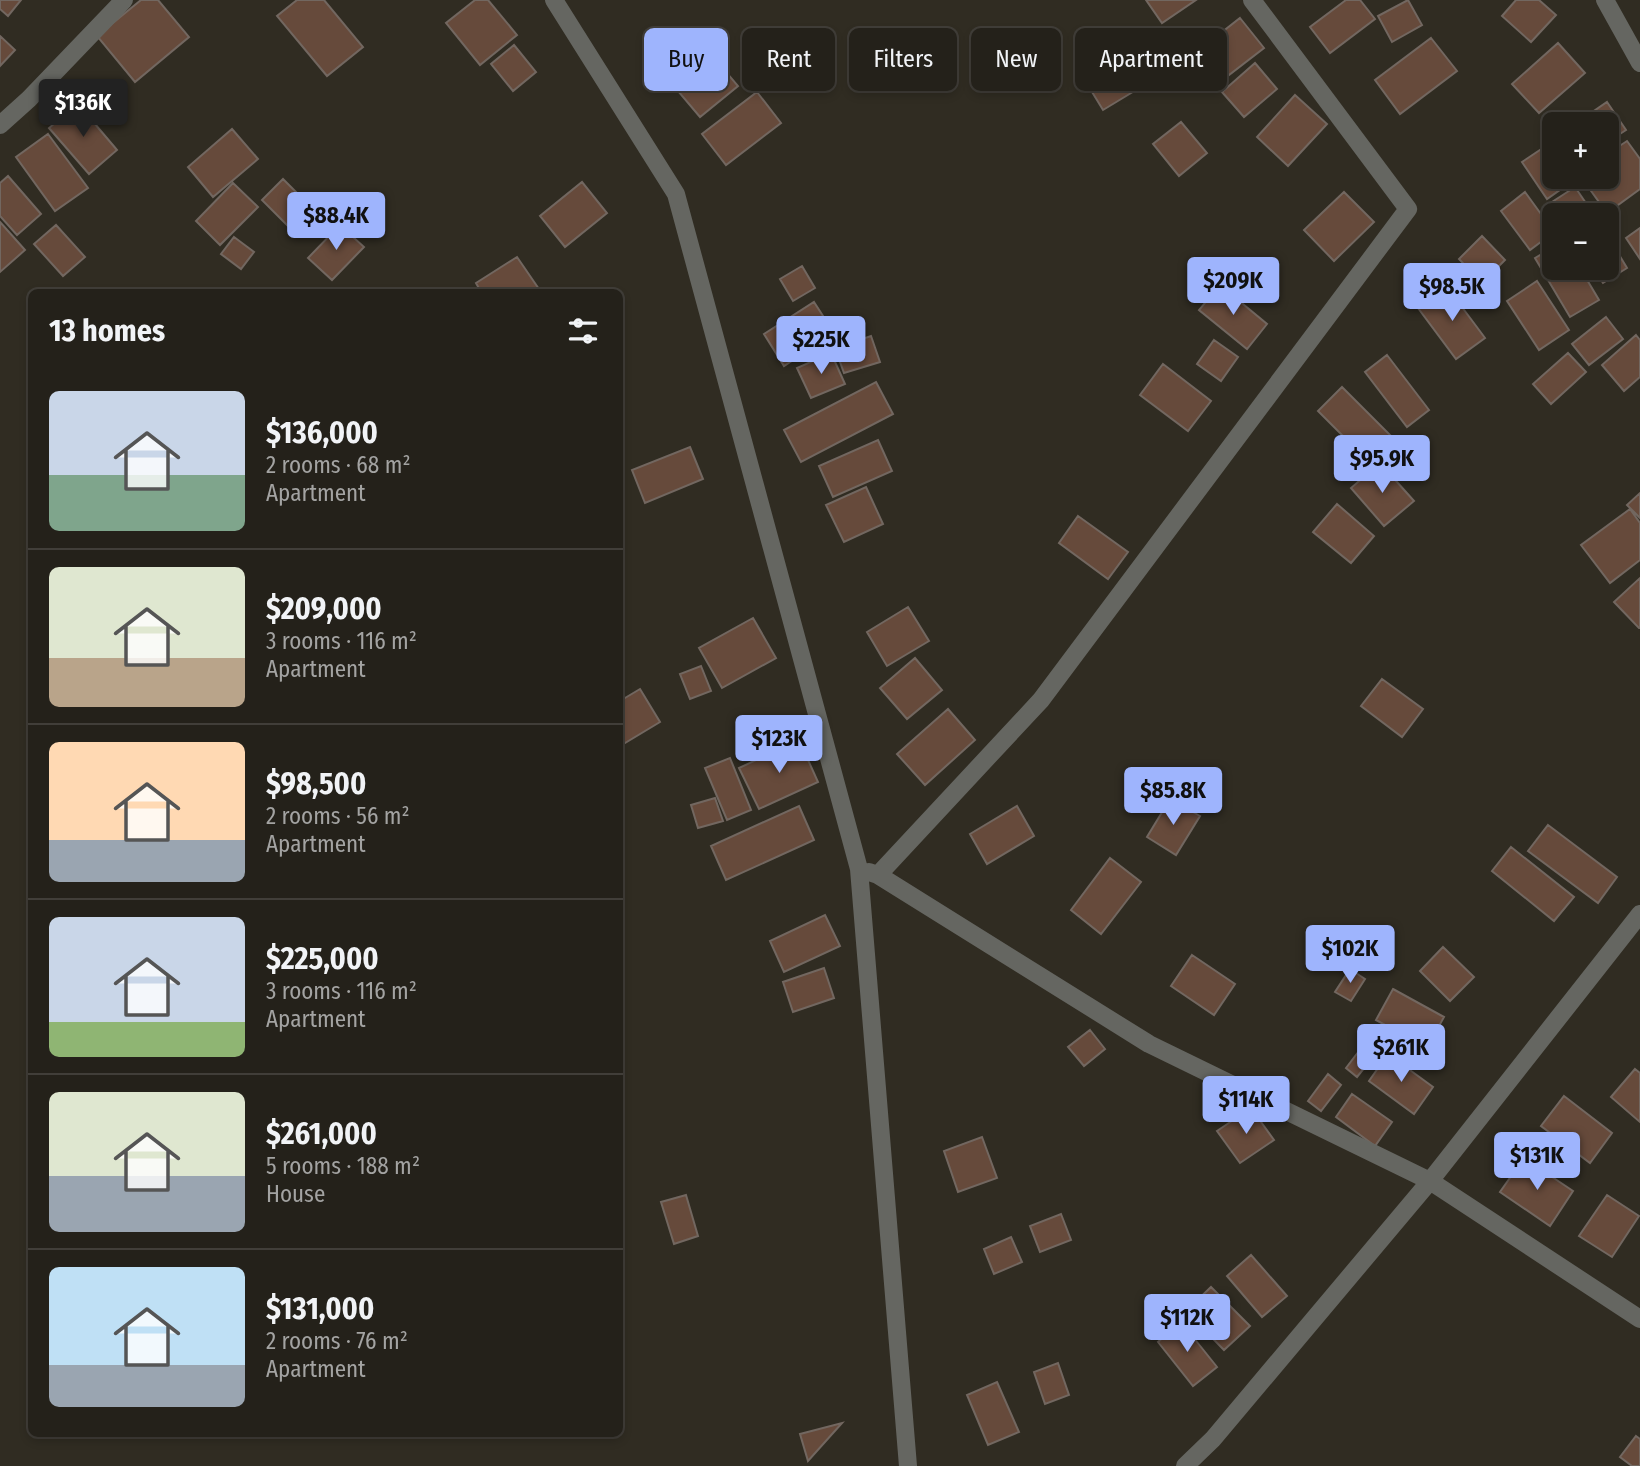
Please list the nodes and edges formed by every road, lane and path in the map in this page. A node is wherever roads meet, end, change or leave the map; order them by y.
1 (124, 0) edge
2 (554, 0) edge
3 (1252, 0) edge
4 (1605, 0) edge
5 (1640, 63) edge
6 (0, 125) edge
7 (859, 869) junction
8 (878, 875) junction
9 (1640, 914) edge
10 (1430, 1181) junction
11 (1640, 1319) edge
12 (908, 1466) edge
13 (1185, 1466) edge

1 - 6 street
2 - 7 street
3 - 8 street
4 - 5 street
7 - 8 street
7 - 12 street
8 - 10 street
9 - 10 street
10 - 11 street
10 - 13 street

